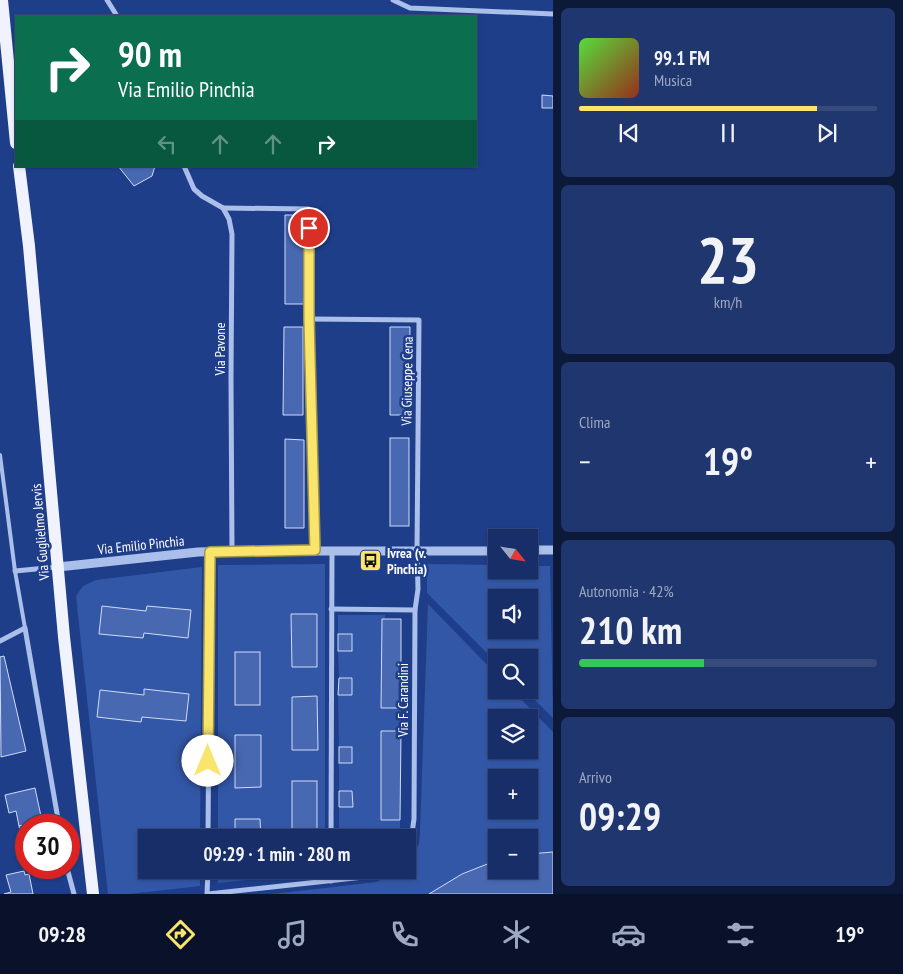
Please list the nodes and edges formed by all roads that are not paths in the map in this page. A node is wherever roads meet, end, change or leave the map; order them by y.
1 (2, 0) edge
2 (107, 0) edge
3 (393, 0) edge
4 (553, 14) edge
5 (116, 15) edge
6 (15, 133) edge
7 (19, 167) edge
8 (184, 167) edge
9 (223, 208) junction
10 (309, 319) junction
11 (0, 455) edge
12 (315, 550) junction
13 (538, 550) edge
14 (553, 550) edge
15 (232, 551) junction
16 (332, 551) junction
17 (488, 551) edge
18 (210, 552) junction
19 (417, 552) junction
20 (58, 567) junction
21 (15, 571) junction
22 (331, 610) junction
23 (415, 610) junction
24 (25, 628) junction
25 (0, 641) edge
26 (58, 814) edge
27 (208, 829) edge
28 (331, 829) edge
29 (413, 829) edge
30 (70, 879) edge
31 (208, 879) edge
32 (348, 879) edge
33 (331, 881) joint
34 (74, 894) edge
35 (93, 894) edge
36 (208, 894) edge

1 - 6 main road
2 - 5 street
3 - 4 street
7 - 20 main road, Via Guglielmo Jervis
8 - 9 street
9 - 10 street
9 - 15 street, Via Pavone
10 - 12 street
10 - 19 street, Via Giuseppe Cena
11 - 21 lane
12 - 15 street, Via Emilio Pinchia
12 - 16 street, Via Emilio Pinchia
13 - 14 street
15 - 18 street, Via Emilio Pinchia
16 - 19 street, Via Emilio Pinchia
16 - 22 street
17 - 19 street, Via Emilio Pinchia
18 - 20 street, Via Emilio Pinchia
18 - 27 street
19 - 23 street, Via F. Carandini
20 - 21 street
20 - 35 main road, Via Guglielmo Jervis
21 - 24 lane
22 - 23 street
22 - 28 street
23 - 29 street, Via F. Carandini
24 - 25 street
24 - 26 street
30 - 34 street
31 - 36 street
32 - 33 street
33 - 36 street

